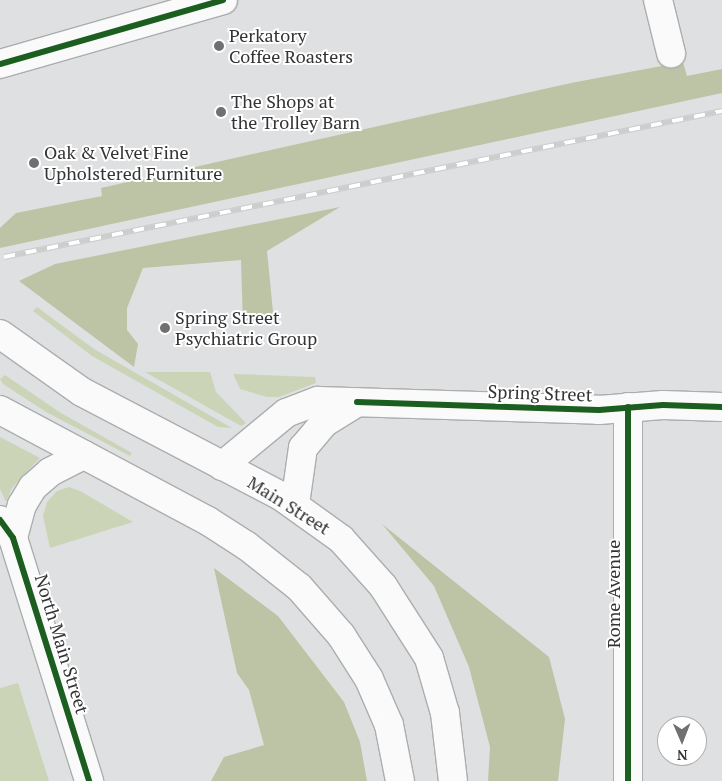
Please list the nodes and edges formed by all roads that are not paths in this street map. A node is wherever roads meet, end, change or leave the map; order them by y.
1 (223, 0) edge
2 (658, 0) edge
3 (671, 53) dead end
4 (0, 64) edge
5 (0, 334) edge
6 (357, 402) junction
7 (628, 407) junction
8 (722, 407) edge
9 (0, 410) edge
10 (84, 455) junction
11 (222, 466) junction
12 (295, 504) junction
13 (7, 529) edge
14 (90, 781) edge
15 (400, 781) edge
16 (453, 781) edge
17 (628, 781) edge

1 - 4 main road
2 - 3 main road
5 - 11 main road, Main Street
6 - 7 main road, Spring Street
6 - 11 main road, Spring Street
6 - 12 main road
7 - 8 main road, Spring Street
7 - 17 main road, Rome Avenue
9 - 10 main road
10 - 13 main road, North Main Street
10 - 15 main road
11 - 12 main road, Main Street
12 - 16 main road, Main Street
13 - 14 main road, North Main Street

